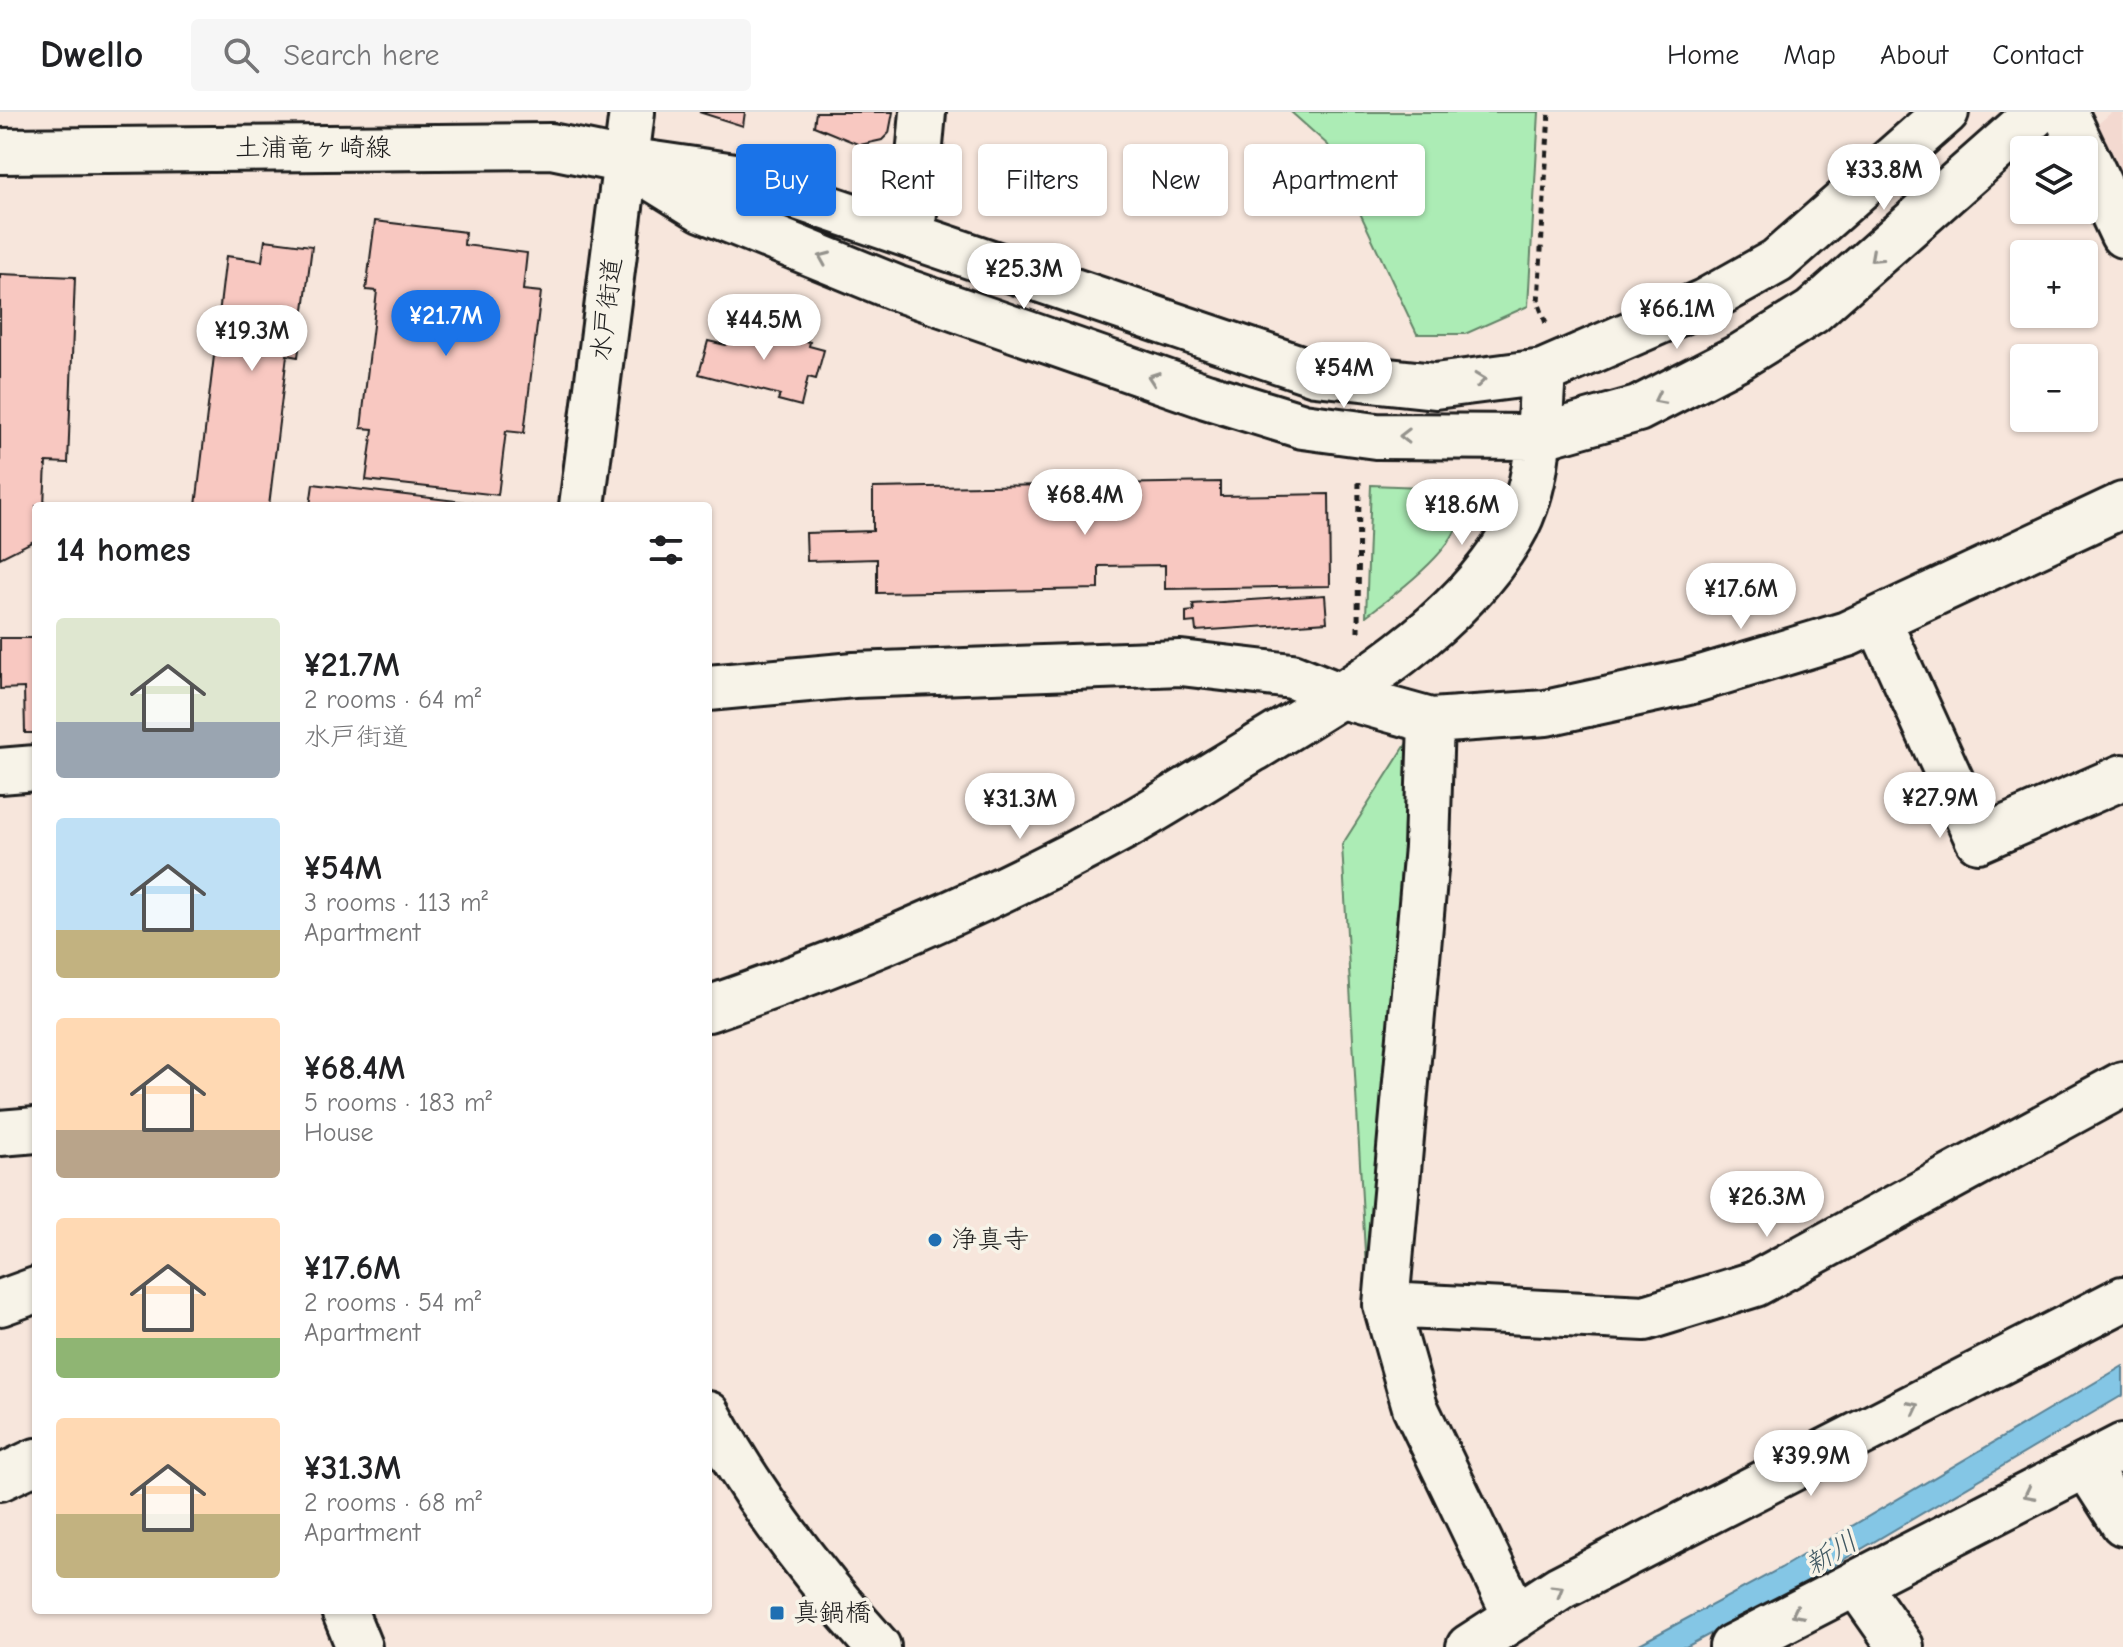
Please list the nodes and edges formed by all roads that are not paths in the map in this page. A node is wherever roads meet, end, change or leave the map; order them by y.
1 (632, 112) edge
2 (923, 112) edge
3 (1946, 112) edge
4 (2038, 112) edge
5 (2065, 112) edge
6 (2077, 136) edge
7 (0, 151) edge
8 (625, 161) junction
9 (2098, 181) edge
10 (2123, 235) edge
11 (912, 236) junction
12 (1543, 372) junction
13 (1538, 437) junction
14 (582, 502) edge
15 (2123, 505) edge
16 (1878, 620) junction
17 (712, 688) edge
18 (1341, 696) junction
19 (1431, 721) junction
20 (32, 768) edge
21 (0, 771) edge
22 (2123, 777) edge
23 (712, 1008) edge
24 (2123, 1084) edge
25 (32, 1130) edge
26 (0, 1133) edge
27 (32, 1291) edge
28 (2123, 1299) edge
29 (0, 1303) edge
30 (1386, 1305) junction
31 (712, 1421) edge
32 (2104, 1455) edge
33 (32, 1463) edge
34 (0, 1478) edge
35 (2123, 1523) edge
36 (1856, 1583) junction
37 (346, 1614) edge
38 (1516, 1617) junction
39 (359, 1647) edge
40 (878, 1647) edge
41 (1469, 1647) edge
42 (1732, 1647) edge
43 (1901, 1647) edge

1 - 8 main road, 水戸街道
2 - 11 main road
3 - 12 main road, 土浦竜ヶ崎線
4 -> 13 main road
5 - 6 main road
7 - 8 main road, 土浦竜ヶ崎線
8 - 11 main road, 土浦竜ヶ崎線
13 -> 8 main road
8 - 14 main road, 水戸街道
9 - 10 main road
11 -> 12 main road, 土浦竜ヶ崎線
12 - 13 main road
13 - 18 main road
15 - 16 main road
16 - 19 main road
16 - 22 main road
17 - 18 main road
18 - 19 main road
18 - 23 main road
19 - 30 main road
20 - 21 main road
24 - 30 main road
25 - 26 main road
27 - 29 main road
38 -> 28 main road
30 - 38 main road
31 - 40 main road
32 - 35 main road
32 -> 36 main road
33 - 34 main road
36 -> 42 main road
36 - 43 main road
37 - 39 main road
38 - 41 main road

